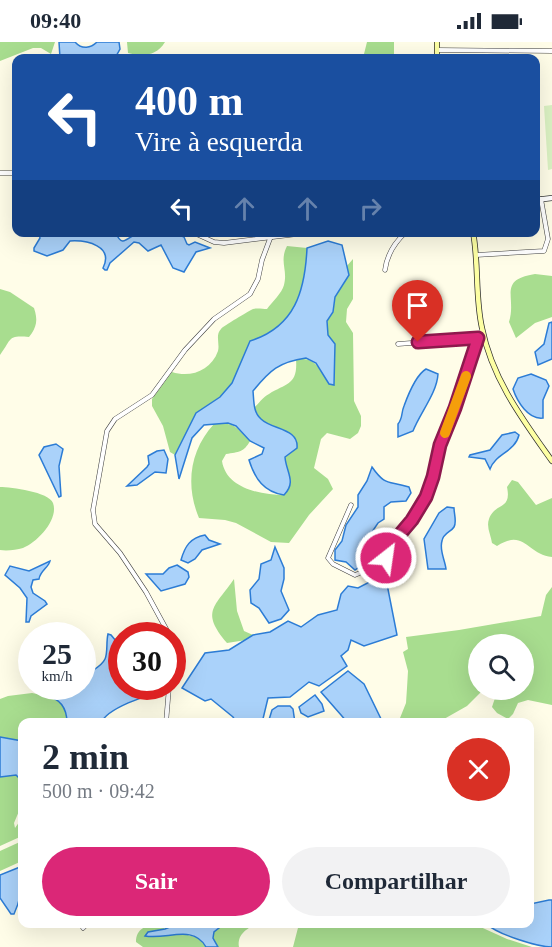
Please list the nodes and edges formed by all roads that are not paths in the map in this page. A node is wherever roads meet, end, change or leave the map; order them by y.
1 (437, 42) edge
2 (437, 50) junction
3 (552, 51) edge
4 (437, 54) edge
5 (540, 208) edge
6 (204, 237) edge
7 (264, 237) edge
8 (271, 237) edge
9 (401, 237) edge
10 (474, 237) edge
11 (476, 255) junction
12 (385, 270) dead end
13 (482, 329) junction
14 (478, 338) junction
15 (398, 344) dead end
16 (552, 461) edge
17 (351, 505) dead end
18 (163, 622) edge
19 (168, 700) edge
20 (166, 718) edge

1 - 2 main road
2 - 3 street
2 - 4 main road
5 - 11 street
6 - 7 street
8 - 18 street
9 - 12 street
10 - 11 main road
11 - 13 main road
13 - 14 street
13 - 16 main road
14 - 15 street
14 - 17 street
19 - 20 street

